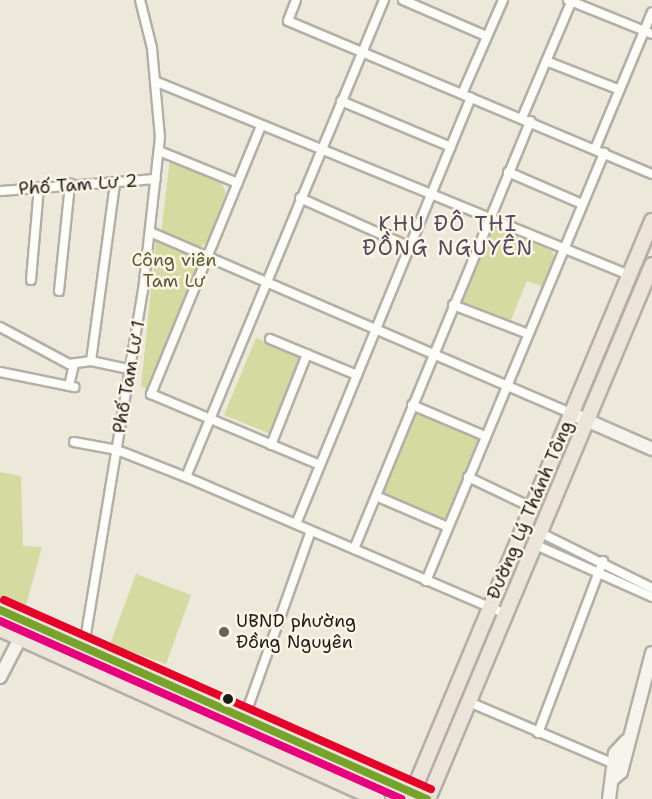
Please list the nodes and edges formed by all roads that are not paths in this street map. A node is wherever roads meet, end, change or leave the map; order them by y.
1 (140, 0) edge
2 (296, 0) edge
3 (384, 0) edge
4 (403, 0) edge
5 (502, 0) edge
6 (570, 0) edge
7 (652, 12) edge
8 (648, 33) edge
9 (486, 36) junction
10 (362, 52) junction
11 (546, 61) junction
12 (157, 82) junction
13 (620, 90) junction
14 (467, 96) junction
15 (341, 101) junction
16 (526, 119) junction
17 (261, 126) junction
18 (451, 147) junction
19 (320, 149) junction
20 (595, 149) junction
21 (159, 151) junction
22 (604, 153) junction
23 (508, 172) junction
24 (651, 172) edge
25 (156, 179) junction
26 (115, 183) junction
27 (238, 183) junction
28 (70, 184) junction
29 (39, 187) junction
30 (0, 191) edge
31 (431, 195) junction
32 (300, 198) junction
33 (582, 204) junction
34 (488, 217) junction
35 (652, 221) edge
36 (150, 232) junction
37 (562, 246) junction
38 (410, 248) junction
39 (206, 256) junction
40 (652, 267) edge
41 (629, 275) junction
42 (31, 280) dead end
43 (266, 282) junction
44 (59, 291) dead end
45 (453, 305) junction
46 (0, 327) edge
47 (376, 330) junction
48 (526, 333) junction
49 (270, 339) dead end
50 (307, 354) junction
51 (433, 354) junction
52 (92, 361) junction
53 (74, 364) junction
54 (130, 369) junction
55 (0, 372) edge
56 (357, 375) junction
57 (506, 384) junction
58 (412, 405) junction
59 (570, 413) junction
60 (209, 419) junction
61 (586, 420) junction
62 (485, 436) junction
63 (74, 442) dead end
64 (271, 444) junction
65 (652, 449) edge
66 (117, 450) junction
67 (320, 465) junction
68 (186, 477) junction
69 (468, 477) junction
70 (376, 496) junction
71 (531, 507) junction
72 (296, 524) junction
73 (448, 527) junction
74 (311, 531) junction
75 (539, 539) junction
76 (354, 549) junction
77 (603, 561) junction
78 (597, 573) junction
79 (426, 580) junction
80 (652, 588) edge
81 (652, 597) edge
82 (489, 608) junction
83 (0, 610) edge
84 (506, 614) junction
85 (28, 623) junction
86 (0, 629) edge
87 (20, 638) junction
88 (84, 646) junction
89 (652, 653) edge
90 (0, 677) edge
91 (454, 695) junction
92 (469, 702) junction
93 (245, 716) junction
94 (538, 733) junction
95 (626, 741) junction
96 (612, 763) junction
97 (614, 778) junction
98 (411, 796) edge
99 (611, 798) edge
100 (377, 799) edge
101 (428, 799) edge

1 - 12 street, Phố Tam Lư 1
2 - 10 street
3 - 10 street
4 - 9 street
5 - 9 street
6 - 8 street
6 - 11 street
7 - 8 street
8 - 13 street
9 - 14 street
10 - 14 street
10 - 15 street
11 - 13 street
11 - 16 street
12 - 17 street
12 - 21 street, Phố Tam Lư 1
13 - 20 street
14 - 16 street
14 - 18 street
15 - 18 street
15 - 19 street
16 - 20 street
16 - 23 street
17 - 19 street
17 - 27 street
18 - 31 street
19 - 31 street
19 - 32 street
20 - 22 street
21 - 25 street, Phố Tam Lư 1
21 - 27 street
22 - 24 street
22 - 33 street
23 - 33 street
23 - 34 street
25 - 26 street, Phố Tam Lư 2
25 - 36 street, Phố Tam Lư 1
26 - 28 street, Phố Tam Lư 2
26 - 52 street
27 - 39 street
28 - 29 street, Phố Tam Lư 2
28 - 44 street
29 - 30 street, Phố Tam Lư 2
29 - 42 street
31 - 34 street
31 - 38 street
32 - 38 street
32 - 43 street
33 - 37 street
34 - 37 street
34 - 45 street
35 - 41 main road, Đường Lý Thánh Tông
36 - 39 street
36 - 54 street, Phố Tam Lư 1
37 - 41 street
37 - 48 street
38 - 47 street
39 - 43 street
39 - 60 street
40 - 61 main road, Đường Lý Thánh Tông
41 - 59 main road, Đường Lý Thánh Tông
43 - 47 street
43 - 60 street
45 - 48 street
45 - 51 street
46 - 53 street
47 - 51 street
47 - 56 street
48 - 57 street
49 - 50 street
50 - 56 street
50 - 64 street
51 - 57 street
51 - 58 street
52 - 53 street
52 - 54 street
53 - 55 street
54 - 66 street, Phố Tam Lư 1
56 - 67 street
57 - 59 street
57 - 62 street
58 - 62 street
58 - 70 street
59 - 61 main road
59 - 71 main road, Đường Lý Thánh Tông
60 - 64 street
60 - 68 street
61 - 65 main road
61 - 75 main road, Đường Lý Thánh Tông
62 - 69 street
63 - 66 street
64 - 67 street
66 - 68 street
66 - 88 street, Phố Tam Lư 1
67 - 72 street
68 - 72 street
69 - 71 street
69 - 73 street
70 - 73 street
70 - 76 street
71 - 82 main road, Đường Lý Thánh Tông
72 - 74 street
73 - 79 street
74 - 76 street
74 - 93 street
75 - 77 street
75 - 78 street
75 - 84 main road, Đường Lý Thánh Tông
76 - 79 street
77 - 78 street
77 - 80 street
78 - 81 street
78 - 94 street
79 - 82 street
82 - 84 street
82 - 91 main road, Đường Lý Thánh Tông
83 - 85 main road
84 - 92 main road, Đường Lý Thánh Tông
85 - 87 main road
85 - 88 main road
86 - 87 main road
87 - 90 main road
87 - 100 main road
88 - 93 main road
89 - 95 main road
91 - 92 main road
91 - 98 main road, Đường Lý Thánh Tông
92 - 94 street
92 - 101 main road, Đường Lý Thánh Tông
93 - 98 main road
94 - 96 street
95 - 96 main road
95 - 97 main road
96 - 97 main road
97 - 99 main road
98 - 101 main road

